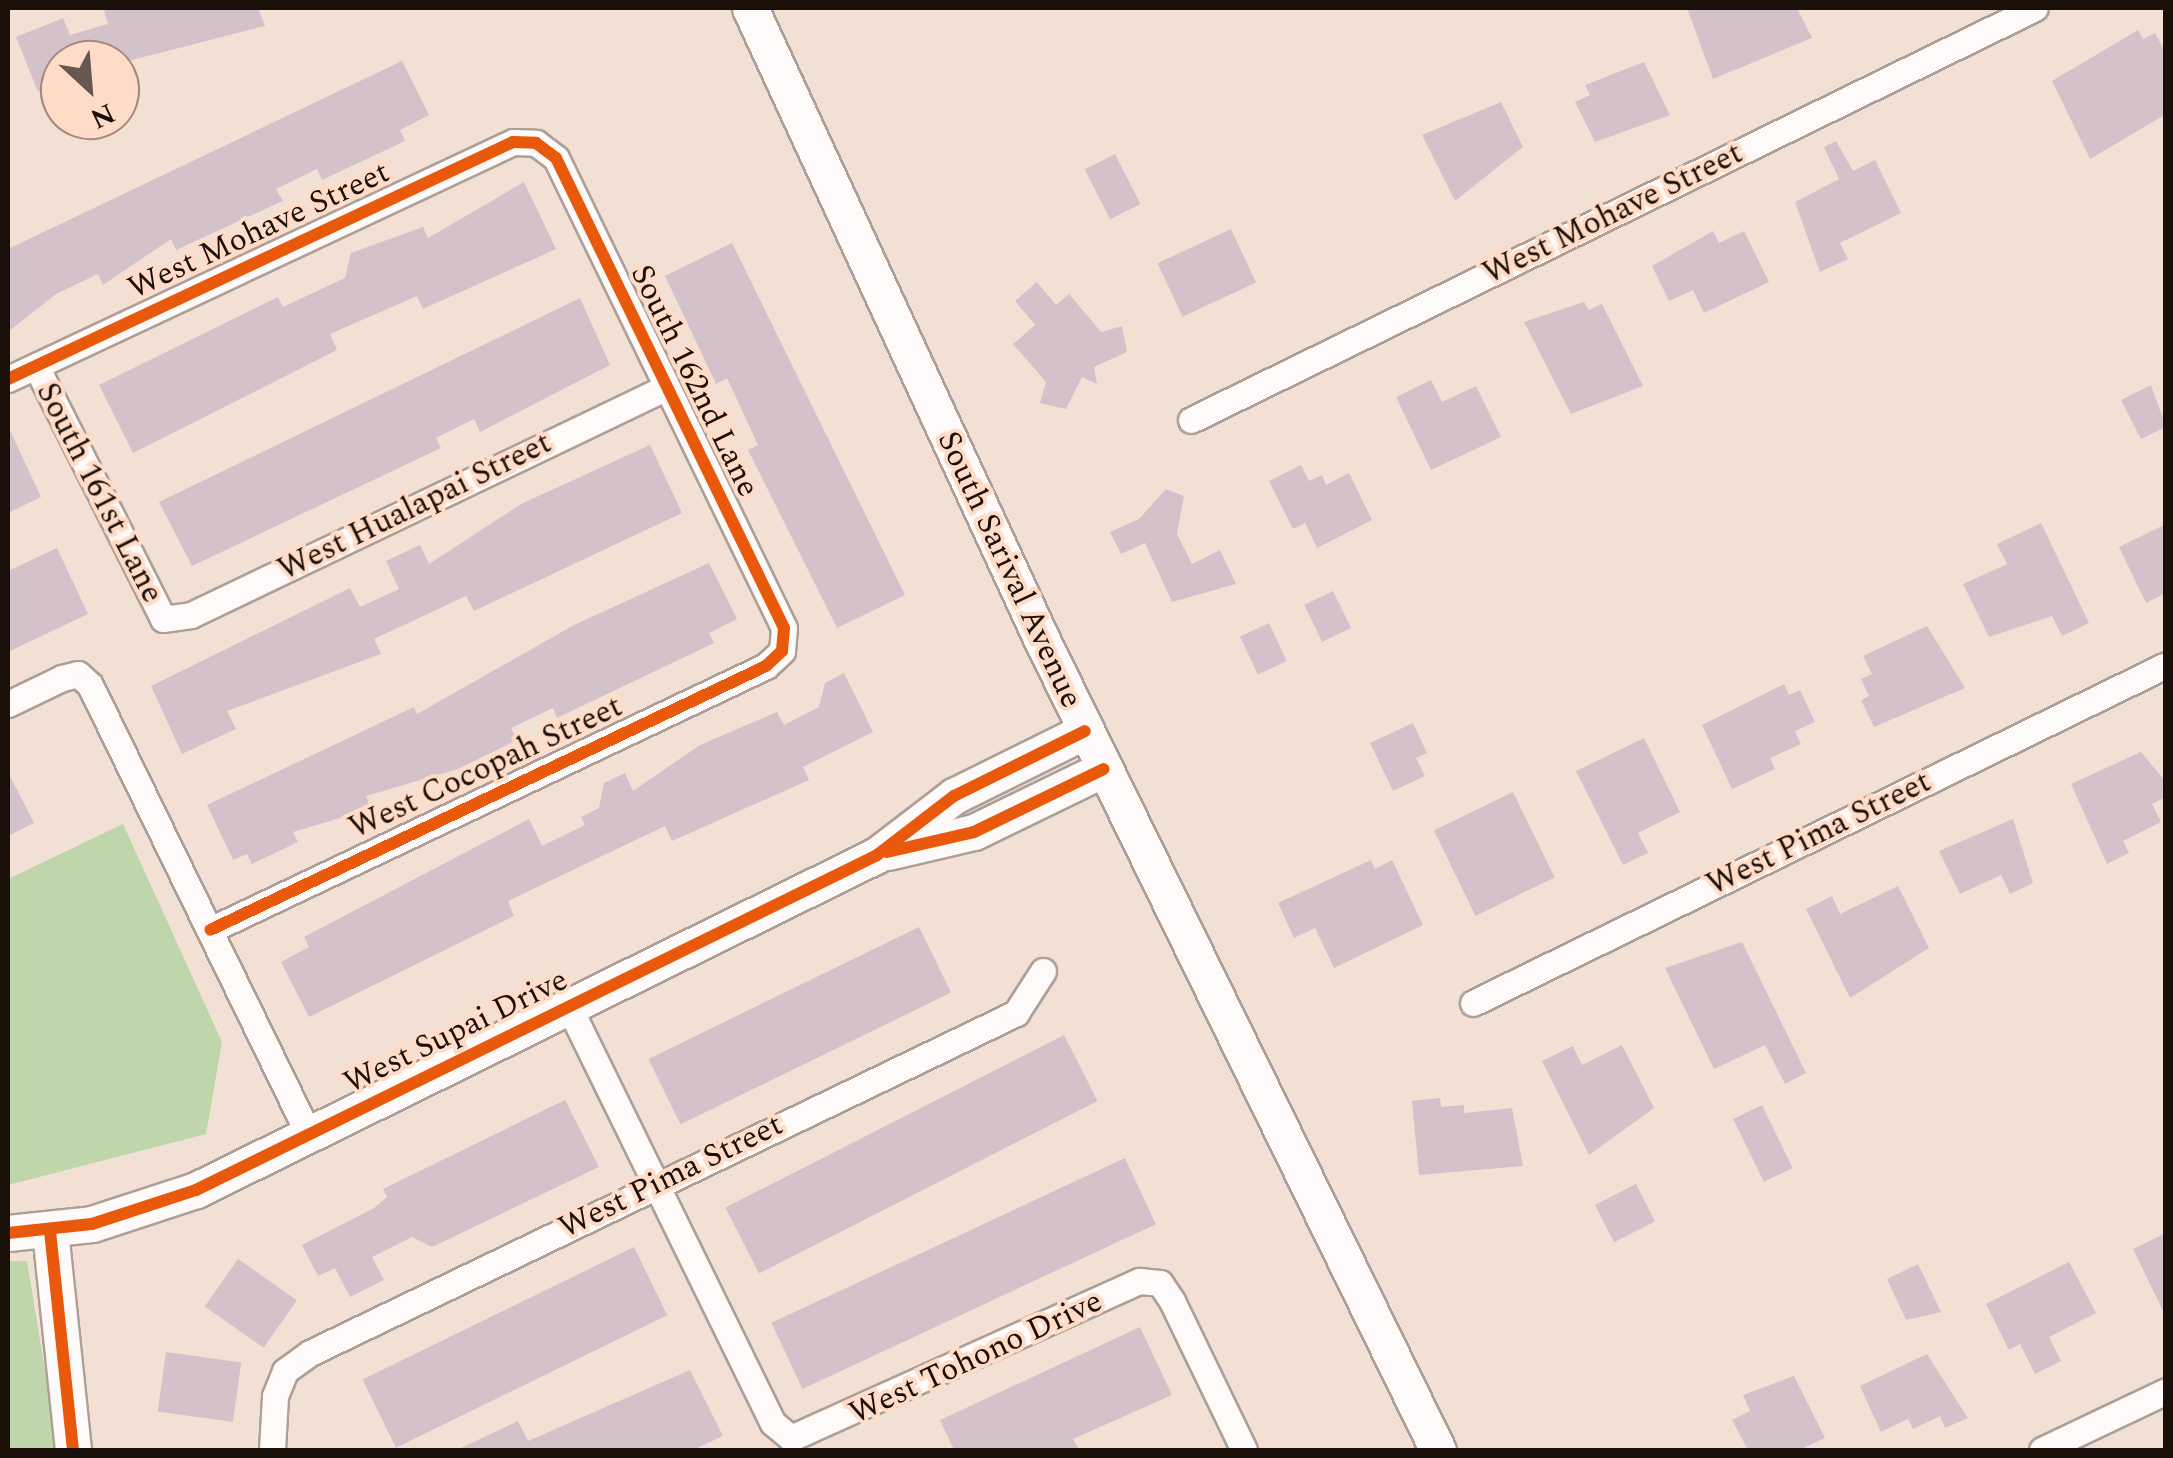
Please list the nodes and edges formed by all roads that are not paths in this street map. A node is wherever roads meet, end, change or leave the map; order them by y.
1 (750, 8) edge
2 (2035, 8) edge
3 (536, 143) joint
4 (36, 366) junction
5 (8, 379) edge
6 (665, 388) junction
7 (1191, 420) dead end
8 (163, 619) joint
9 (782, 651) joint
10 (2166, 665) edge
11 (8, 704) edge
12 (1085, 730) junction
13 (1104, 769) junction
14 (877, 854) junction
15 (210, 930) junction
16 (1043, 970) dead end
17 (1473, 1004) dead end
18 (569, 1007) junction
19 (309, 1134) junction
20 (654, 1184) junction
21 (50, 1232) junction
22 (8, 1233) edge
23 (2166, 1390) edge
24 (73, 1450) edge
25 (272, 1450) edge
26 (1244, 1450) edge
27 (1438, 1450) edge
28 (2042, 1450) edge

1 - 12 street, South Sarival Avenue
2 - 7 street, West Mohave Street
3 - 4 street, West Mohave Street
3 - 6 street, South 162nd Lane
4 - 5 street, West Mohave Street
4 - 8 street, South 161st Lane
6 - 8 street, West Hualapai Street
6 - 9 street, South 162nd Lane
9 - 15 street, West Cocopah Street
10 - 17 street, West Pima Street
11 - 15 street
12 - 13 street, South Sarival Avenue
12 - 14 street, West Supai Drive
13 - 14 street, West Supai Drive
13 - 27 street, South Sarival Avenue
14 - 18 street, West Supai Drive
15 - 19 street
16 - 20 street, West Pima Street
18 - 19 street, West Supai Drive
18 - 20 street
19 - 21 street, West Supai Drive
20 - 25 street, West Pima Street
20 - 26 street, West Tohono Drive
21 - 22 street, West Supai Drive
21 - 24 street
23 - 28 street

